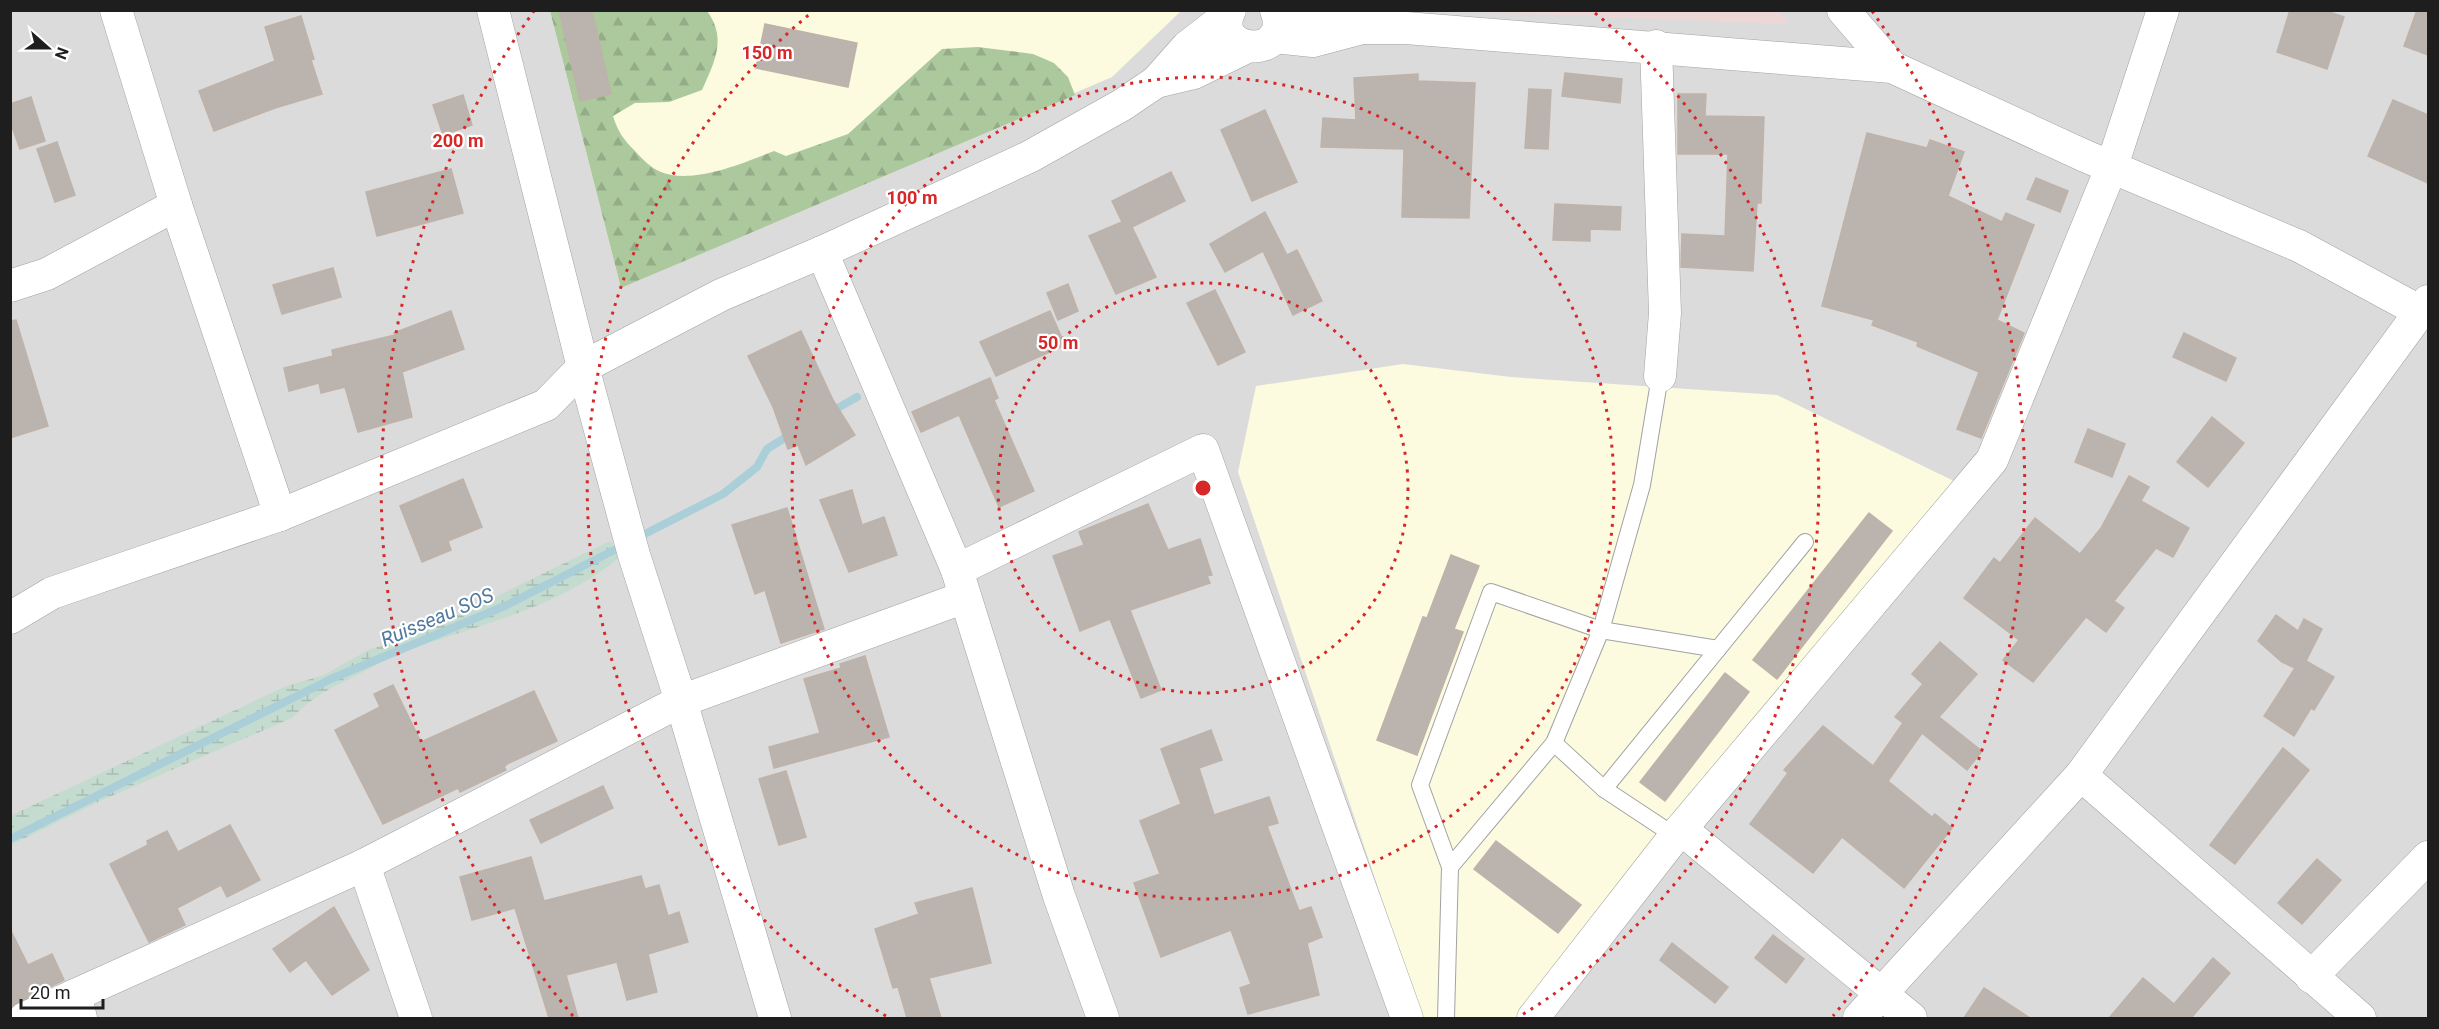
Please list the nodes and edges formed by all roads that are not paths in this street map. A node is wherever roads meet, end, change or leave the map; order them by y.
1 (116, 10) edge
2 (493, 10) edge
3 (1291, 10) edge
4 (1843, 10) edge
5 (2163, 10) edge
6 (1228, 13) edge
7 (1362, 28) junction
8 (1266, 32) edge
9 (1656, 46) junction
10 (1892, 68) junction
11 (1156, 82) junction
12 (2112, 166) junction
13 (176, 205) junction
14 (822, 252) junction
15 (10, 286) edge
16 (2425, 306) edge
17 (583, 368) junction
18 (1660, 376) joint
19 (280, 515) junction
20 (1806, 542) dead end
21 (961, 583) junction
22 (10, 618) edge
23 (1600, 630) junction
24 (1718, 649) junction
25 (681, 701) junction
26 (1554, 743) junction
27 (2081, 775) junction
28 (1604, 789) junction
29 (1678, 832) junction
30 (2428, 857) edge
31 (363, 866) junction
32 (1450, 867) junction
33 (2311, 977) junction
34 (1880, 995) junction
35 (78, 1007) edge
36 (25, 1018) edge
37 (416, 1018) edge
38 (775, 1018) edge
39 (1103, 1018) edge
40 (1407, 1018) edge
41 (1446, 1018) edge
42 (1533, 1018) edge
43 (1859, 1018) edge
44 (1911, 1018) edge
45 (2360, 1018) edge

1 - 13 street
2 - 17 street
3 - 7 street
4 - 10 street
5 - 12 street
6 - 8 street
6 - 11 street
7 - 8 street
7 - 9 street
8 - 11 street
9 - 10 street
9 - 18 street
10 - 12 street
11 - 14 street
12 - 16 street
12 - 29 street
13 - 15 street
13 - 19 street
14 - 17 street
14 - 21 street
16 - 27 street
17 - 19 street
17 - 25 street
18 - 23 lane
19 - 22 street
20 - 24 lane
21 - 25 street
21 - 39 street
21 - 40 street
23 - 24 lane
23 - 26 lane
23 - 32 lane
24 - 28 lane
25 - 31 street
25 - 38 street
26 - 28 lane
26 - 32 lane
27 - 33 street
27 - 34 street
28 - 29 lane
29 - 34 street
29 - 42 street
30 - 33 street
31 - 35 street
31 - 37 street
32 - 41 lane
33 - 45 street
34 - 43 street
34 - 44 street
35 - 36 street

